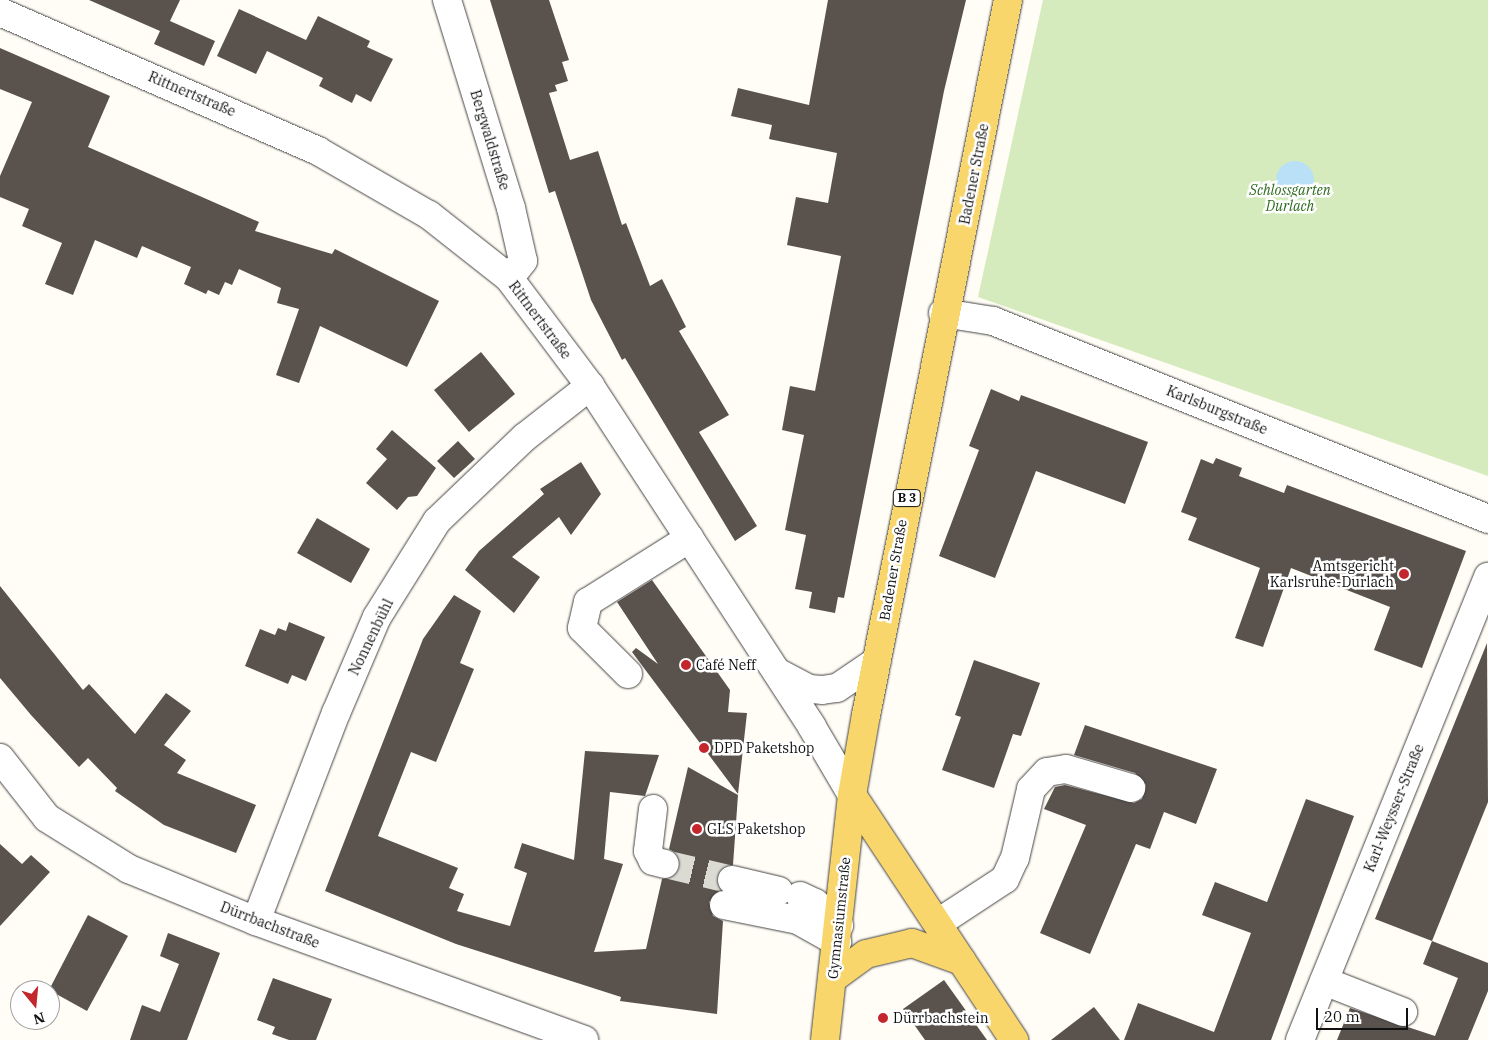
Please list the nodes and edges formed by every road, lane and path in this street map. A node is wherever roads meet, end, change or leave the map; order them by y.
1 (447, 0) edge
2 (1008, 0) edge
3 (0, 12) edge
4 (509, 278) junction
5 (944, 313) junction
6 (590, 386) junction
7 (1488, 519) edge
8 (690, 538) junction
9 (1488, 576) edge
10 (877, 661) junction
11 (776, 672) junction
12 (628, 674) dead end
13 (0, 758) edge
14 (1131, 788) dead end
15 (852, 795) junction
16 (653, 809) dead end
17 (666, 864) tunnel mouth
18 (256, 921) junction
19 (938, 923) junction
20 (838, 934) junction
21 (962, 961) junction
22 (832, 979) junction
23 (1324, 981) junction
24 (1403, 1012) dead end
25 (578, 1039) edge
26 (825, 1040) edge
27 (1014, 1040) edge
28 (1300, 1040) edge

1 - 4 street, Bergwaldstraße
2 - 5 main road, Badener Straße / B 3
3 - 4 street, Rittnertstraße
4 - 6 street, Rittnertstraße
5 - 7 street, Karlsburgstraße
5 - 10 main road, Badener Straße / B 3
6 - 8 street, Rittnertstraße
6 - 18 street, Nonnenbühl
8 - 11 street, Rittnertstraße
8 - 12 street
9 - 23 street, Karl-Weysser-Straße
10 - 11 street
10 - 15 main road, Badener Straße / B 3
11 - 15 street, Rittnertstraße
13 - 18 street, Dürrbachstraße
14 - 19 street
15 - 19 main road
15 - 20 main road, Gymnasiumstraße / B 3
16 - 17 street
18 - 25 street, Dürrbachstraße
19 - 21 main road
20 - 20 street
20 - 22 main road, Gymnasiumstraße / B 3
21 - 22 main road
21 - 27 main road
22 - 26 main road, Gymnasiumstraße / B 3
23 - 24 street
23 - 28 street, Karl-Weysser-Straße

